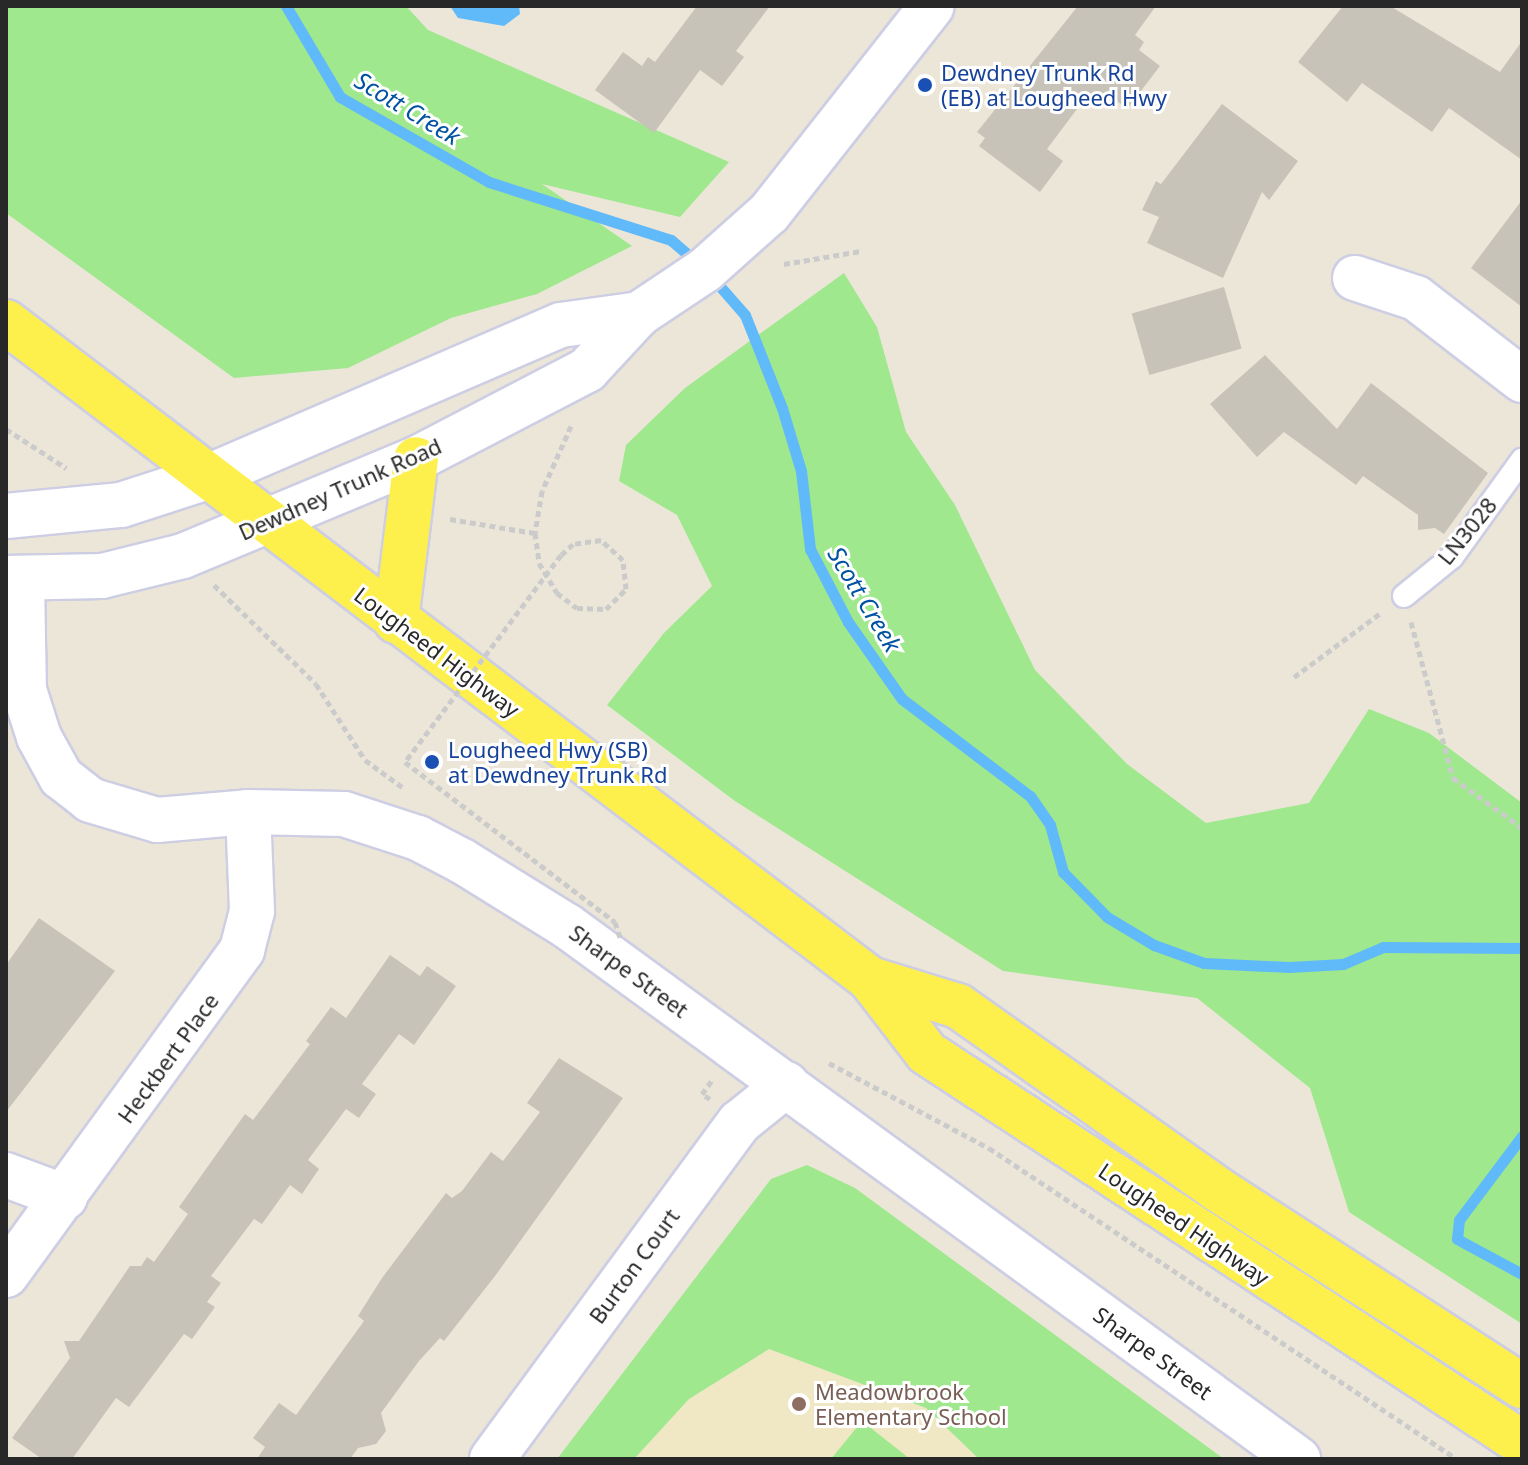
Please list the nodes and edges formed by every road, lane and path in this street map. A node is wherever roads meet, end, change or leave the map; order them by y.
1 (932, 6) edge
2 (861, 251) dead end
3 (784, 264) dead end
4 (1355, 278) dead end
5 (644, 310) junction
6 (6, 322) edge
7 (1522, 380) edge
8 (575, 417) dead end
9 (6, 429) edge
10 (416, 459) junction
11 (1522, 460) edge
12 (81, 476) dead end
13 (210, 476) junction
14 (6, 516) edge
15 (437, 517) dead end
16 (269, 522) junction
17 (535, 533) junction
18 (204, 573) dead end
19 (14, 579) edge
20 (1404, 596) junction
21 (396, 621) junction
22 (1294, 677) dead end
23 (405, 789) dead end
24 (248, 812) junction
25 (1522, 828) edge
26 (611, 934) dead end
27 (621, 941) junction
28 (632, 949) dead end
29 (870, 979) junction
30 (826, 1062) dead end
31 (787, 1084) junction
32 (6, 1175) edge
33 (65, 1197) junction
34 (6, 1275) edge
35 (1522, 1386) edge
36 (1522, 1443) edge
37 (492, 1459) edge
38 (1298, 1459) edge
39 (1457, 1459) edge

1 - 5 street, Dewdney Trunk Road
2 - 3 path
4 - 7 street
5 - 10 street, Dewdney Trunk Road
5 - 13 street, Dewdney Trunk Road
6 - 13 main road, Lougheed Highway
8 - 17 path
9 - 12 path
10 - 16 street, Dewdney Trunk Road
10 - 21 main road
11 - 20 lane, LN3028
13 - 14 street, Dewdney Trunk Road
13 - 16 main road, Lougheed Highway
15 - 17 path
16 - 19 street, Dewdney Trunk Road
16 - 21 main road, Lougheed Highway
17 - 27 path, bridge
18 - 23 path
19 - 24 street, Sharpe Street
20 - 22 path
20 - 25 path
21 - 29 main road, Lougheed Highway
24 - 31 street, Sharpe Street
24 - 33 street, Heckbert Place
26 - 27 path
27 - 28 path
29 - 35 main road, Lougheed Highway
29 - 36 main road, Lougheed Highway
30 - 39 path
31 - 37 street, Burton Court
31 - 38 street, Sharpe Street
32 - 33 street
33 - 34 street, Heckbert Place

